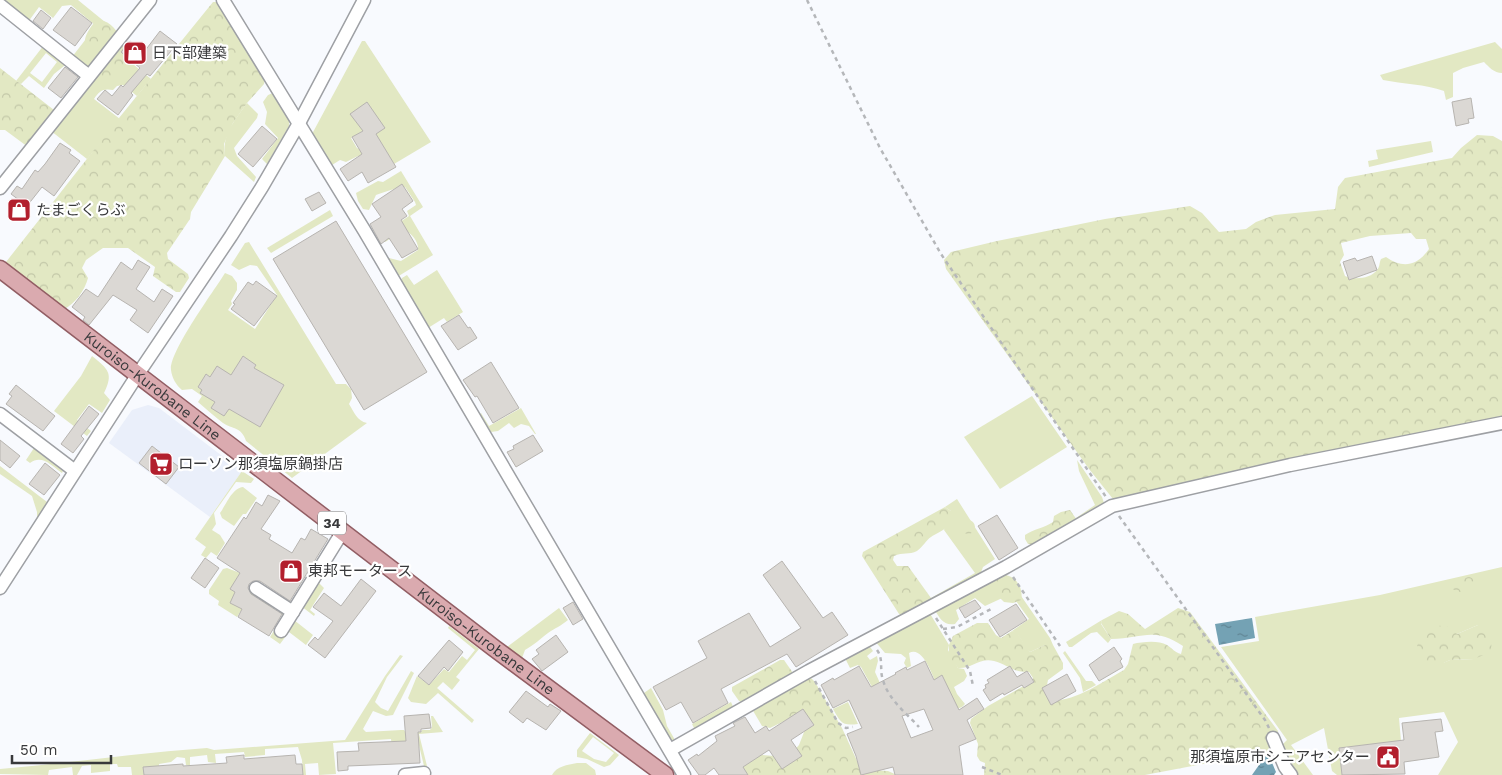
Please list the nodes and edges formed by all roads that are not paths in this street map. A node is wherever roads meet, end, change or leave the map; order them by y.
1 (150, 0) edge
2 (223, 0) edge
3 (364, 0) edge
4 (1, 9) edge
5 (89, 76) junction
6 (298, 125) junction
7 (0, 188) edge
8 (0, 269) edge
9 (138, 374) junction
10 (0, 414) edge
11 (1502, 423) edge
12 (76, 471) junction
13 (343, 531) junction
14 (0, 588) edge
15 (256, 588) dead end
16 (293, 612) junction
17 (282, 631) dead end
18 (1273, 738) road end
19 (670, 750) junction
20 (424, 774) dead end
21 (405, 775) edge
22 (665, 775) edge
23 (684, 775) edge
24 (1291, 775) edge

1 - 5 street
2 - 6 street
3 - 6 street
4 - 5 street
5 - 7 street
6 - 9 street
6 - 19 street
8 - 9 main road, Kuroiso-Kurobane Line / 34
9 - 12 street
9 - 13 main road, Kuroiso-Kurobane Line / 34
10 - 12 street
11 - 19 street
12 - 14 street
13 - 16 street
13 - 22 main road, Kuroiso-Kurobane Line / 34
15 - 16 street
16 - 17 street
18 - 24 street
19 - 23 street
20 - 21 street

